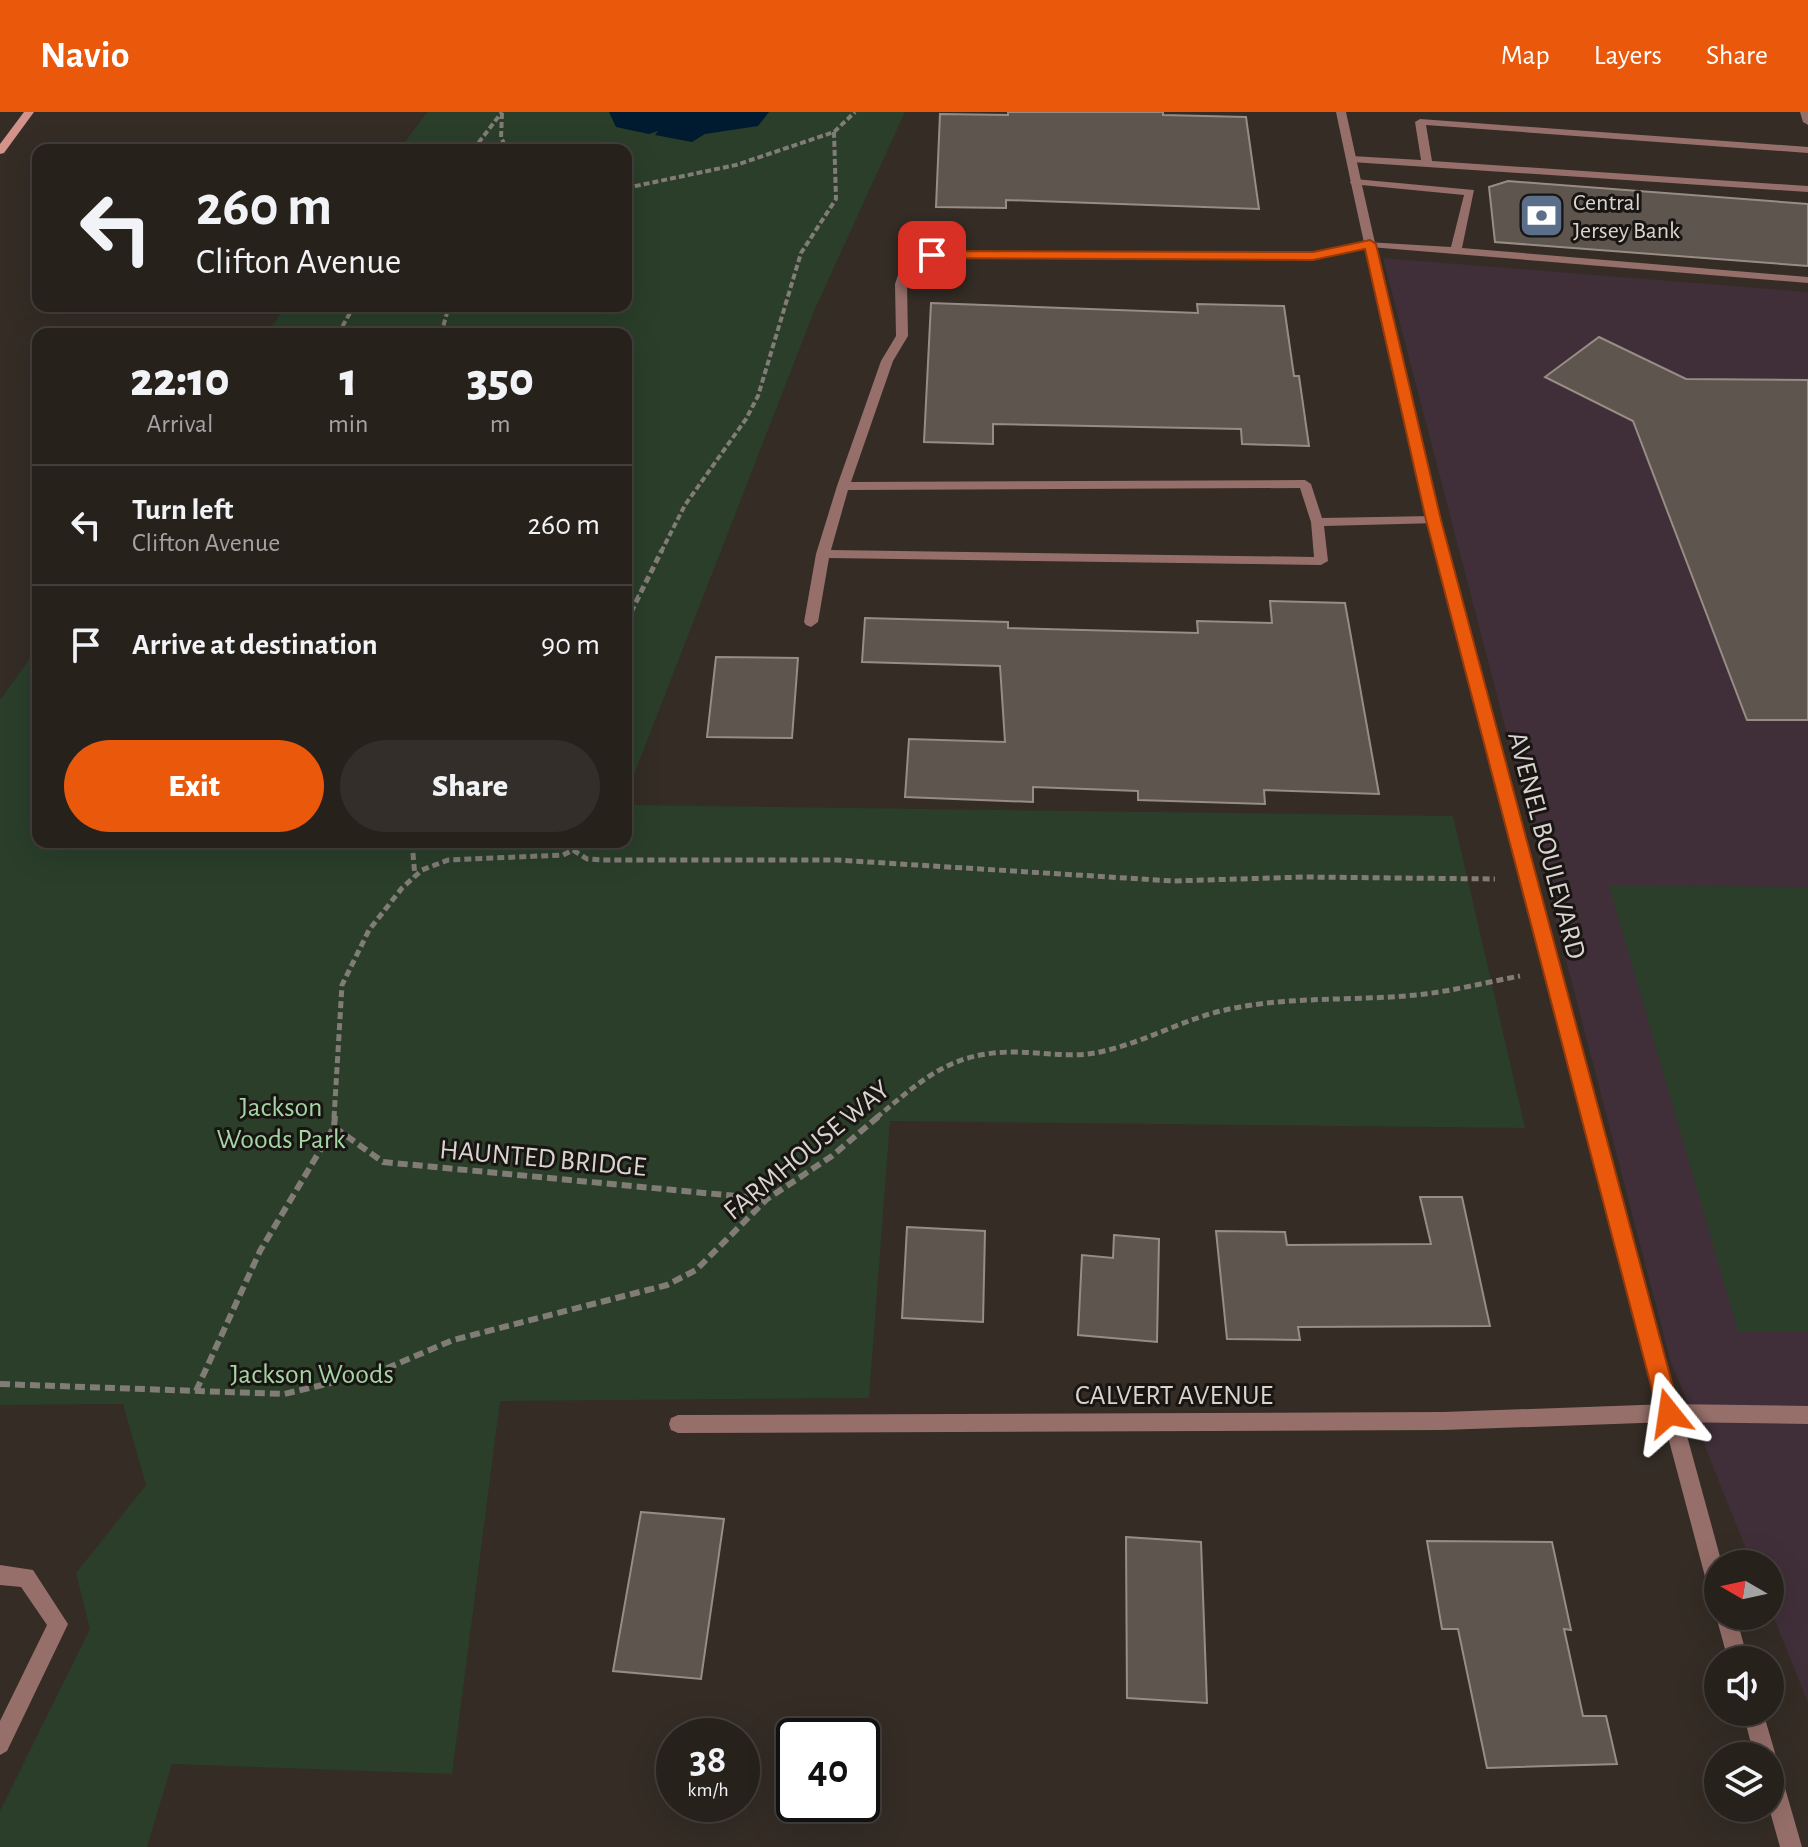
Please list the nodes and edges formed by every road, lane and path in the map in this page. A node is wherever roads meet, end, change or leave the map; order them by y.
1 (29, 112) edge
2 (502, 112) edge
3 (855, 112) edge
4 (1341, 112) edge
5 (1805, 112) edge
6 (1419, 117) edge
7 (1808, 122) edge
8 (834, 132) junction
9 (478, 144) edge
10 (504, 144) edge
11 (1808, 150) edge
12 (0, 151) edge
13 (1351, 159) junction
14 (1427, 165) junction
15 (1466, 168) junction
16 (1355, 182) junction
17 (632, 187) edge
18 (1808, 189) edge
19 (1470, 192) junction
20 (1370, 244) junction
21 (1456, 251) junction
22 (1808, 280) edge
23 (843, 486) junction
24 (1433, 520) junction
25 (1317, 522) junction
26 (823, 554) junction
27 (632, 596) edge
28 (639, 597) junction
29 (632, 610) edge
30 (811, 622) dead end
31 (413, 848) edge
32 (573, 850) joint
33 (415, 877) junction
34 (1528, 881) junction
35 (1553, 972) junction
36 (337, 1129) junction
37 (767, 1199) junction
38 (0, 1384) edge
39 (196, 1391) junction
40 (1669, 1413) junction
41 (1808, 1415) edge
42 (678, 1424) dead end
43 (1707, 1550) edge
44 (0, 1575) edge
45 (0, 1744) edge
46 (1784, 1822) edge
47 (1791, 1847) edge

1 - 12 main road
2 - 9 path
2 - 10 path
3 - 8 path
4 - 13 street, AVENEL BOULEVARD
5 - 7 street
6 - 11 street
6 - 14 street
8 - 17 path
8 - 28 path
13 - 14 street
13 - 16 street, AVENEL BOULEVARD
14 - 15 street
15 - 18 street
15 - 19 street
16 - 19 street
16 - 20 street, AVENEL BOULEVARD
19 - 21 street
20 - 21 street
20 - 23 street
20 - 24 street, AVENEL BOULEVARD
21 - 22 street
23 - 25 street
23 - 26 street
24 - 25 street
24 - 34 street, AVENEL BOULEVARD
25 - 26 street
26 - 30 street
27 - 28 path
28 - 29 path
31 - 33 path
32 - 33 path
32 - 34 path
33 - 36 path
34 - 35 street, AVENEL BOULEVARD
35 - 37 path, FARMHOUSE WAY
35 - 40 street, AVENEL BOULEVARD
36 - 37 path, HAUNTED BRIDGE
36 - 39 path
37 - 39 path, FARMHOUSE WAY
38 - 39 path, FARMHOUSE WAY
40 - 41 street, CALVERT AVENUE
40 - 42 street, CALVERT AVENUE
40 - 43 street, AVENEL BOULEVARD
44 - 45 street
46 - 47 street

